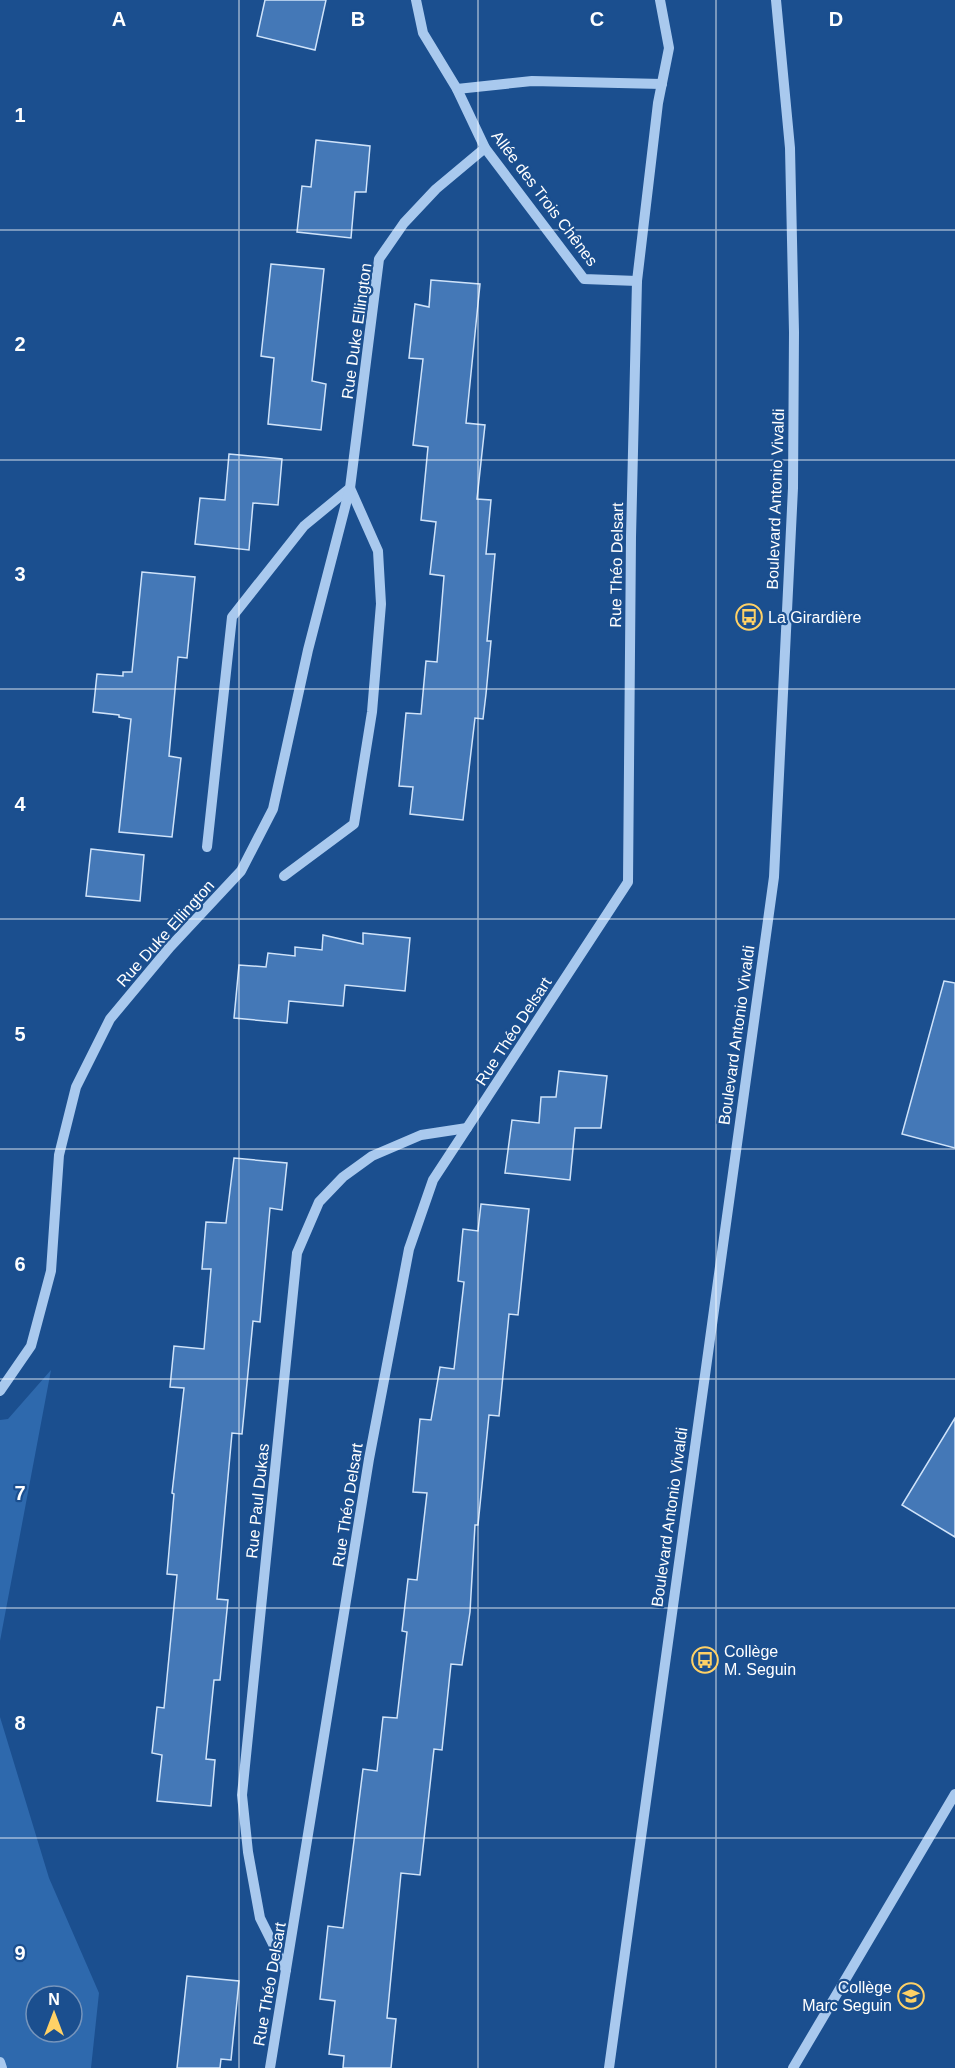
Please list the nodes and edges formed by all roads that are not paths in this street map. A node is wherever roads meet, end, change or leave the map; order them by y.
1 (416, 0) edge
2 (660, 0) edge
3 (776, 0) edge
4 (662, 84) junction
5 (457, 89) junction
6 (485, 148) junction
7 (637, 281) junction
8 (350, 488) junction
9 (207, 847) dead end
10 (284, 876) dead end
11 (467, 1128) junction
12 (0, 1391) edge
13 (955, 1794) edge
14 (286, 1970) junction
15 (0, 2062) edge
16 (2, 2068) edge
17 (270, 2068) edge
18 (609, 2068) edge
19 (793, 2068) edge

1 - 5 street, Allée des Trois Chênes
2 - 4 street, Rue Théo Delsart
3 - 18 street, Boulevard Antonio Vivaldi
4 - 5 street
4 - 7 street, Rue Théo Delsart
5 - 6 street, Allée des Trois Chênes
6 - 7 street, Allée des Trois Chênes
6 - 8 street, Rue Duke Ellington
7 - 11 street, Rue Théo Delsart
8 - 9 street
8 - 10 street
8 - 12 street, Rue Duke Ellington
11 - 14 street, Rue Théo Delsart
11 - 14 street, Rue Paul Dukas
13 - 19 street
14 - 17 street, Rue Théo Delsart
15 - 16 street

